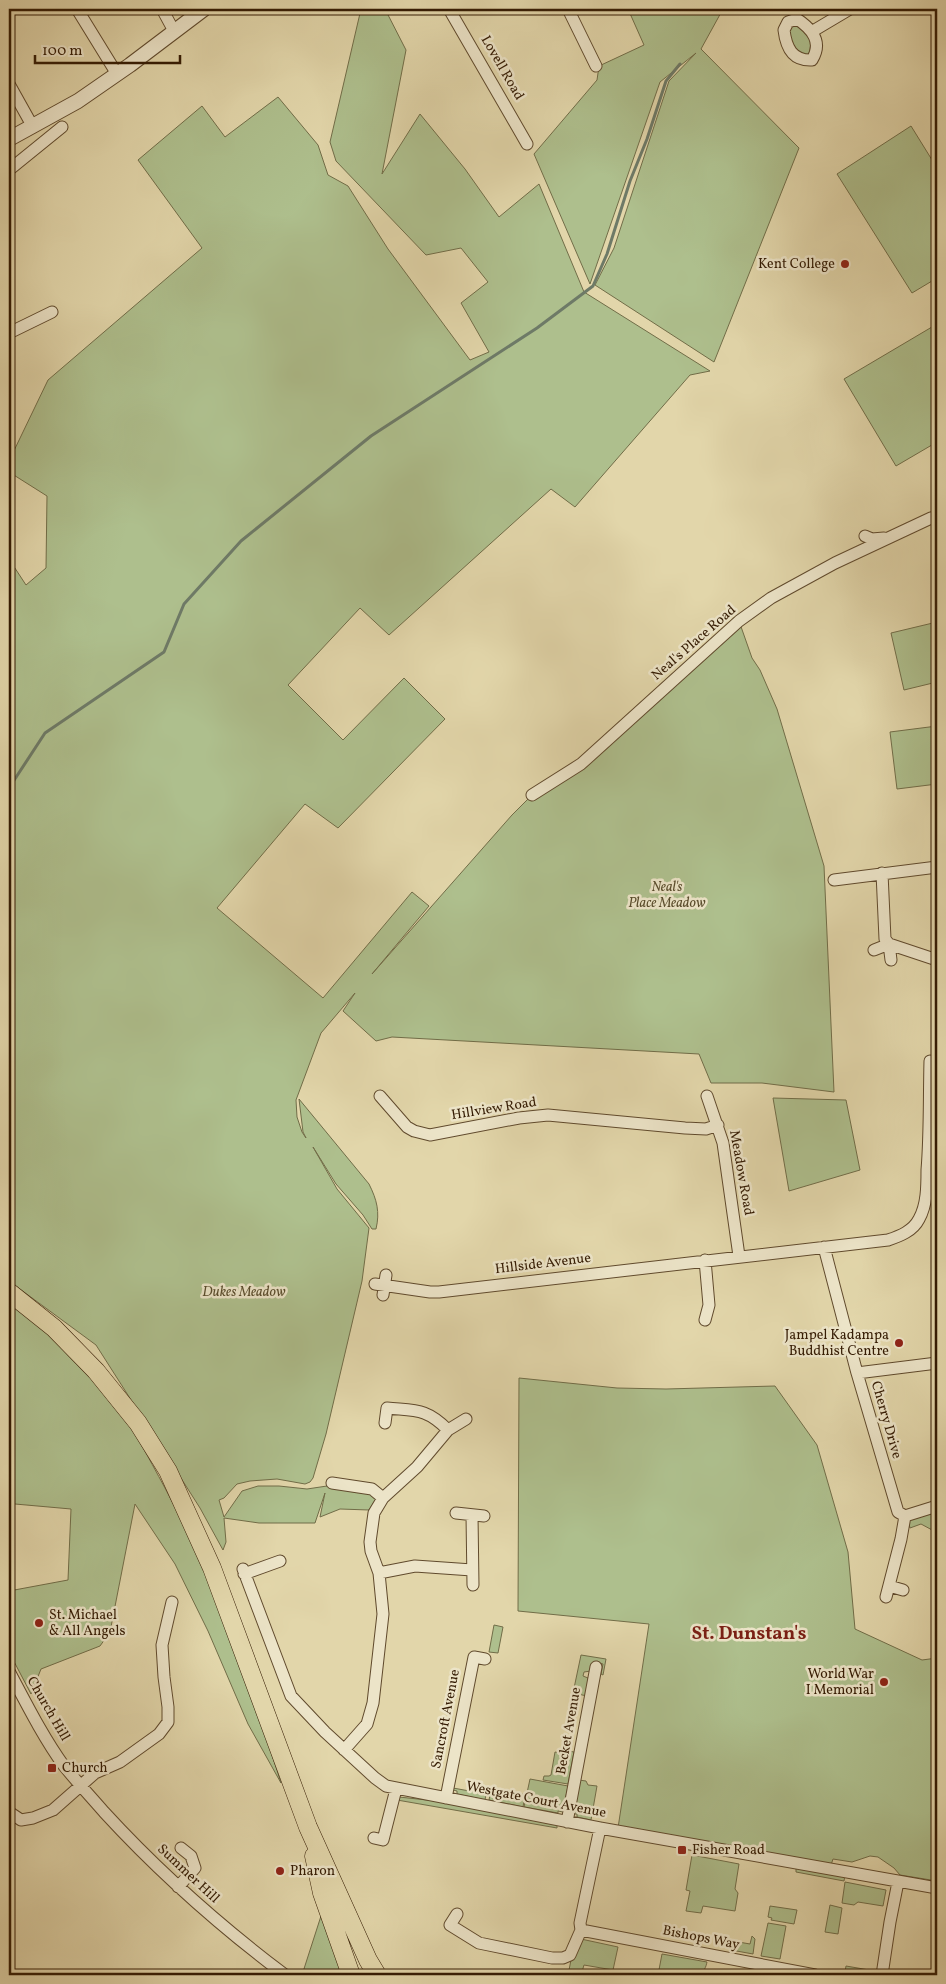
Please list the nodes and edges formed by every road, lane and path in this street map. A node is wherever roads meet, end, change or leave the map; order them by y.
1 (77, 9) edge
2 (162, 9) edge
3 (204, 9) edge
4 (449, 9) edge
5 (568, 9) edge
6 (850, 9) edge
7 (174, 31) junction
8 (813, 31) dead end
9 (596, 66) dead end
10 (117, 74) junction
11 (9, 84) edge
12 (62, 126) dead end
13 (30, 128) junction
14 (9, 139) edge
15 (38, 144) junction
16 (527, 144) dead end
17 (9, 170) edge
18 (52, 312) dead end
19 (9, 333) edge
20 (937, 516) edge
21 (865, 536) dead end
22 (893, 537) junction
23 (532, 795) dead end
24 (937, 867) edge
25 (882, 874) junction
26 (834, 880) dead end
27 (890, 944) junction
28 (874, 950) dead end
29 (891, 960) dead end
30 (937, 960) edge
31 (930, 1061) dead end
32 (380, 1096) dead end
33 (707, 1096) dead end
34 (718, 1125) junction
35 (824, 1247) junction
36 (739, 1256) junction
37 (705, 1260) junction
38 (382, 1285) dead end
39 (9, 1292) edge
40 (705, 1320) dead end
41 (937, 1363) edge
42 (857, 1373) junction
43 (466, 1419) dead end
44 (385, 1423) dead end
45 (448, 1430) junction
46 (332, 1483) dead end
47 (384, 1498) junction
48 (937, 1506) edge
49 (456, 1514) dead end
50 (472, 1515) junction
51 (484, 1516) dead end
52 (898, 1517) junction
53 (280, 1561) dead end
54 (472, 1570) junction
55 (379, 1573) junction
56 (473, 1586) dead end
57 (889, 1586) junction
58 (903, 1590) dead end
59 (886, 1597) dead end
60 (172, 1602) dead end
61 (485, 1659) dead end
62 (9, 1671) edge
63 (592, 1673) dead end
64 (344, 1750) junction
65 (80, 1785) junction
66 (396, 1789) junction
67 (446, 1798) junction
68 (9, 1812) edge
69 (567, 1822) junction
70 (308, 1827) junction
71 (600, 1828) junction
72 (374, 1838) dead end
73 (181, 1848) dead end
74 (898, 1882) junction
75 (178, 1887) junction
76 (937, 1888) edge
77 (457, 1914) dead end
78 (581, 1930) junction
79 (285, 1975) edge
80 (351, 1975) edge
81 (377, 1975) edge
82 (815, 1975) edge
83 (882, 1975) edge

1 - 10 street
2 - 7 street
3 - 7 street
4 - 16 street, Lovell Road
5 - 9 street
6 - 8 street
7 - 10 street
10 - 13 street
11 - 13 street
12 - 15 street
13 - 14 street
13 - 15 street
15 - 17 street
18 - 19 street
20 - 22 street, Neal's Place Road
21 - 22 street, Neal's Place Road
22 - 23 street, Neal's Place Road
24 - 25 street
25 - 26 street
25 - 27 street
27 - 28 street
27 - 29 street
27 - 30 street
31 - 35 street, Hillside Avenue
32 - 34 street, Hillview Road
33 - 34 street, Meadow Road
34 - 36 street, Meadow Road
35 - 36 street, Hillside Avenue
35 - 42 street, Cherry Drive
36 - 37 street, Hillside Avenue
37 - 38 street, Hillside Avenue
37 - 40 street
39 - 70 main road
41 - 42 street
42 - 52 street, Cherry Drive
43 - 45 street
44 - 45 street
45 - 47 street
46 - 47 street
47 - 55 street
48 - 52 street
49 - 50 street
50 - 51 street
50 - 54 street
52 - 57 street, Cherry Drive
53 - 64 street, Westgate Court Avenue
54 - 55 street
54 - 56 street
55 - 64 street
57 - 58 street
57 - 59 street, Cherry Drive
60 - 65 street
61 - 67 street, Sancroft Avenue
62 - 65 street, Church Hill
63 - 69 street, Becket Avenue
64 - 66 street, Westgate Court Avenue
65 - 68 street
65 - 75 street, Summer Hill
66 - 67 street, Westgate Court Avenue
66 - 72 street
67 - 69 street, Westgate Court Avenue
69 - 71 street, Westgate Court Avenue
70 - 80 main road
70 - 81 main road
71 - 74 street, Westgate Court Avenue
71 - 78 street
73 - 75 street
74 - 76 street, Westgate Court Avenue
74 - 83 street
75 - 79 street, Summer Hill
77 - 78 street
78 - 82 street, Bishops Way

